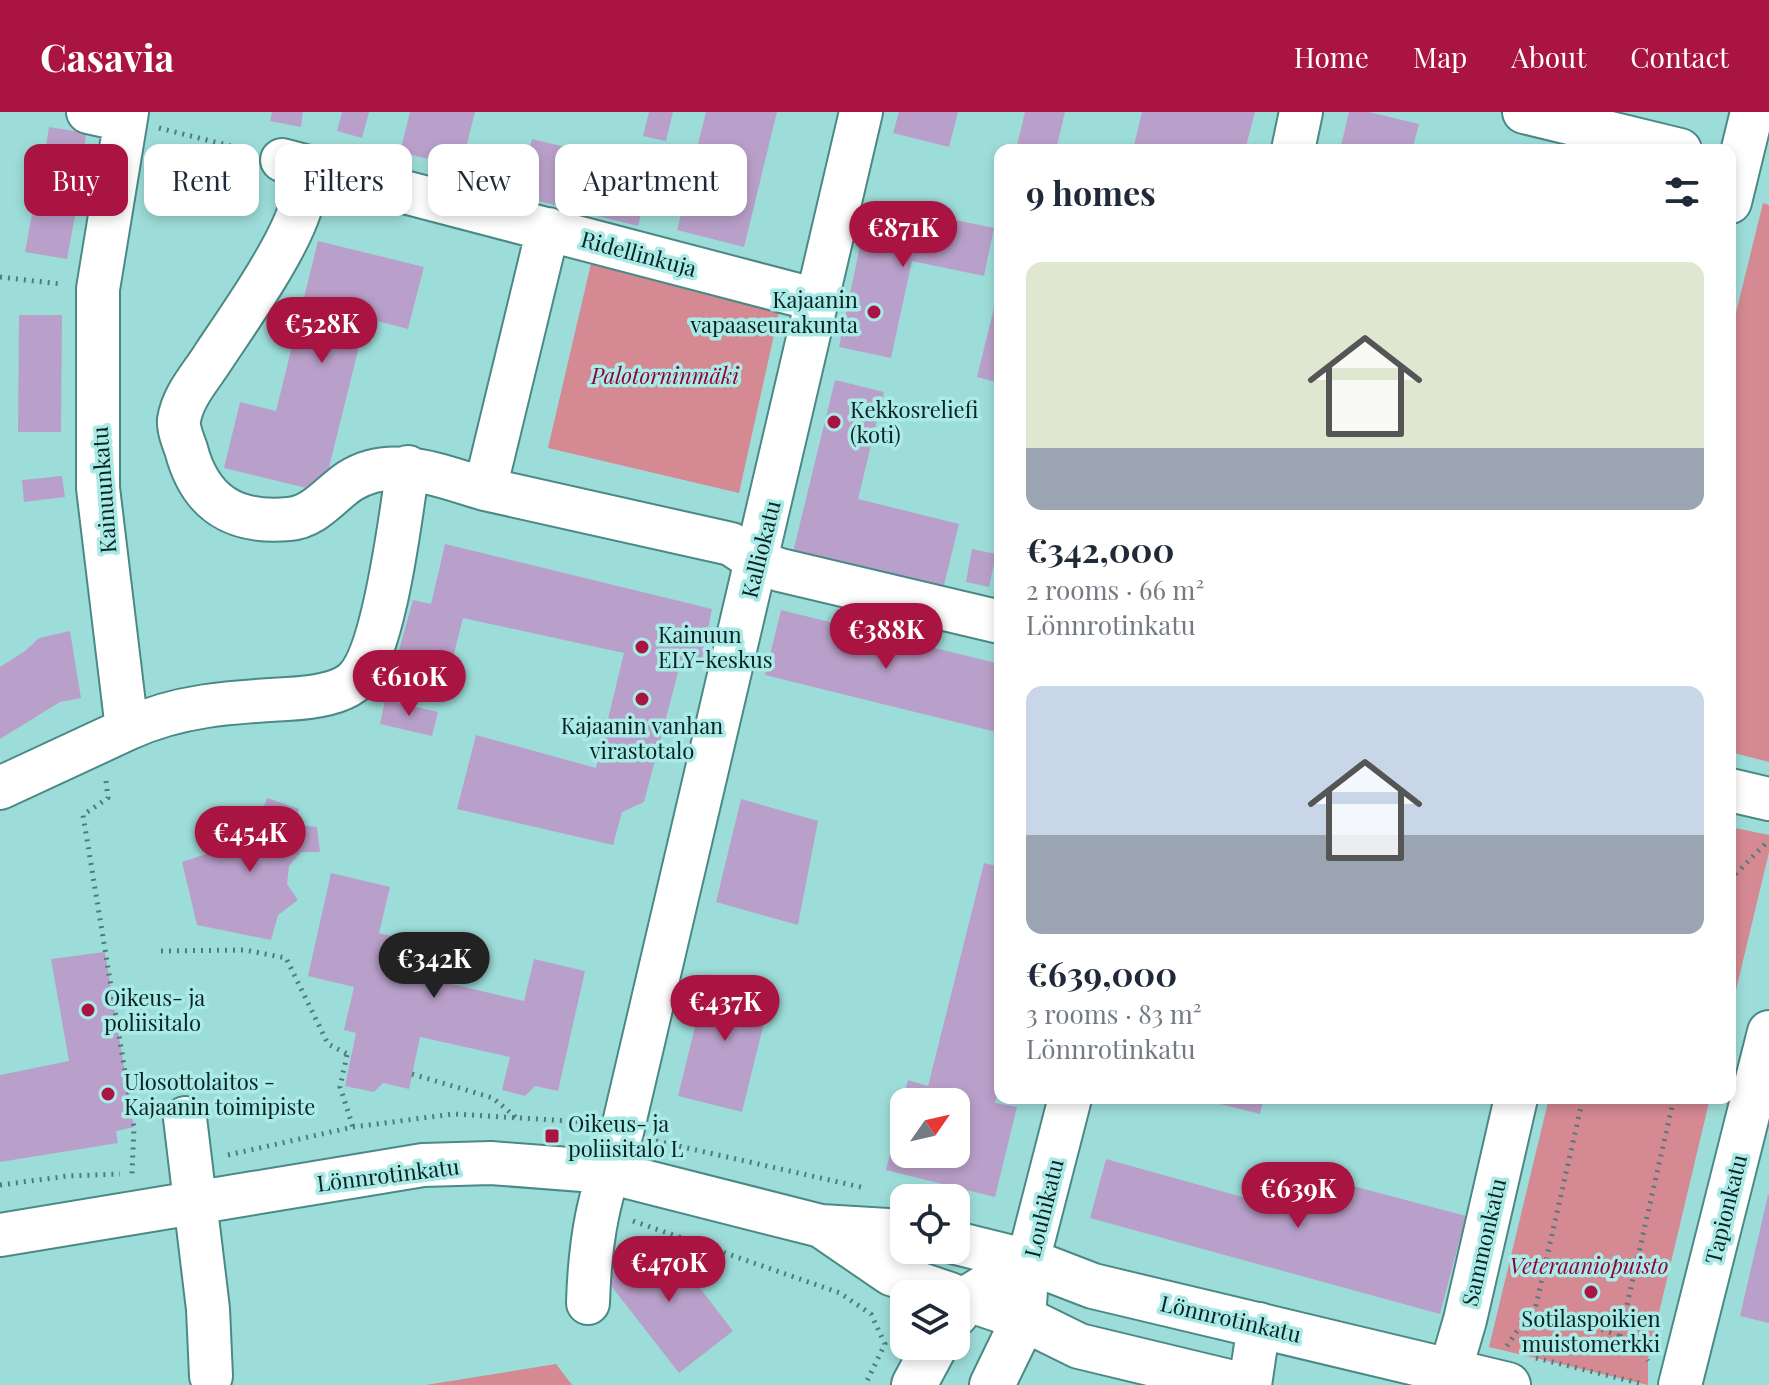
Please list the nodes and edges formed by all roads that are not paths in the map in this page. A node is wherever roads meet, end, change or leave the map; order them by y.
1 (861, 112) edge
2 (1301, 112) edge
3 (1524, 112) edge
4 (1752, 112) edge
5 (113, 115) edge
6 (1294, 144) edge
7 (1655, 144) edge
8 (1742, 175) edge
9 (548, 229) junction
10 (817, 300) junction
11 (408, 467) junction
12 (485, 489) junction
13 (758, 562) junction
14 (994, 621) edge
15 (127, 729) junction
16 (0, 788) edge
17 (1736, 791) edge
18 (1769, 799) edge
19 (1769, 1032) edge
20 (1068, 1104) edge
21 (1515, 1104) edge
22 (185, 1118) dead end
23 (602, 1191) junction
24 (195, 1202) junction
25 (821, 1226) junction
26 (890, 1230) edge
27 (0, 1235) edge
28 (970, 1246) edge
29 (1028, 1261) junction
30 (906, 1280) edge
31 (970, 1294) edge
32 (588, 1303) dead end
33 (970, 1304) edge
34 (1024, 1319) junction
35 (1259, 1324) junction
36 (927, 1360) edge
37 (1519, 1365) edge
38 (211, 1376) dead end
39 (1449, 1377) edge
40 (1666, 1378) edge
41 (914, 1385) edge
42 (992, 1385) edge
43 (1241, 1385) edge
44 (1250, 1385) edge

1 - 10 street, Kalliokatu
2 - 6 street
3 - 7 street
4 - 8 street
5 - 15 street, Kainuunkatu
9 - 10 street, Ridellinkuja
9 - 11 street, Ridellinkuja
9 - 12 street
10 - 13 street, Kalliokatu
11 - 12 street
11 - 15 street
12 - 13 street
13 - 14 street
13 - 23 street, Kalliokatu
15 - 16 street
17 - 18 street
19 - 40 street, Tapionkatu
20 - 29 street, Louhikatu
21 - 39 street, Sammonkatu
22 - 24 street
23 - 24 street, Lönnrotinkatu
23 - 25 street, Lönnrotinkatu
23 - 32 street, Kalliokatu
24 - 27 street, Lönnrotinkatu
24 - 38 street
25 - 26 street, Lönnrotinkatu
25 - 30 street, Lönnrotinkatu
28 - 29 street, Lönnrotinkatu
29 - 31 main road
29 - 34 street, Louhikatu
29 - 35 main road, Lönnrotinkatu
33 - 34 street, Lönnrotinkatu
34 - 42 main road
34 - 43 main road, Lönnrotinkatu
35 - 39 main road, Lönnrotinkatu
35 - 44 street
36 - 41 main road
37 - 39 main road, Lönnrotinkatu

